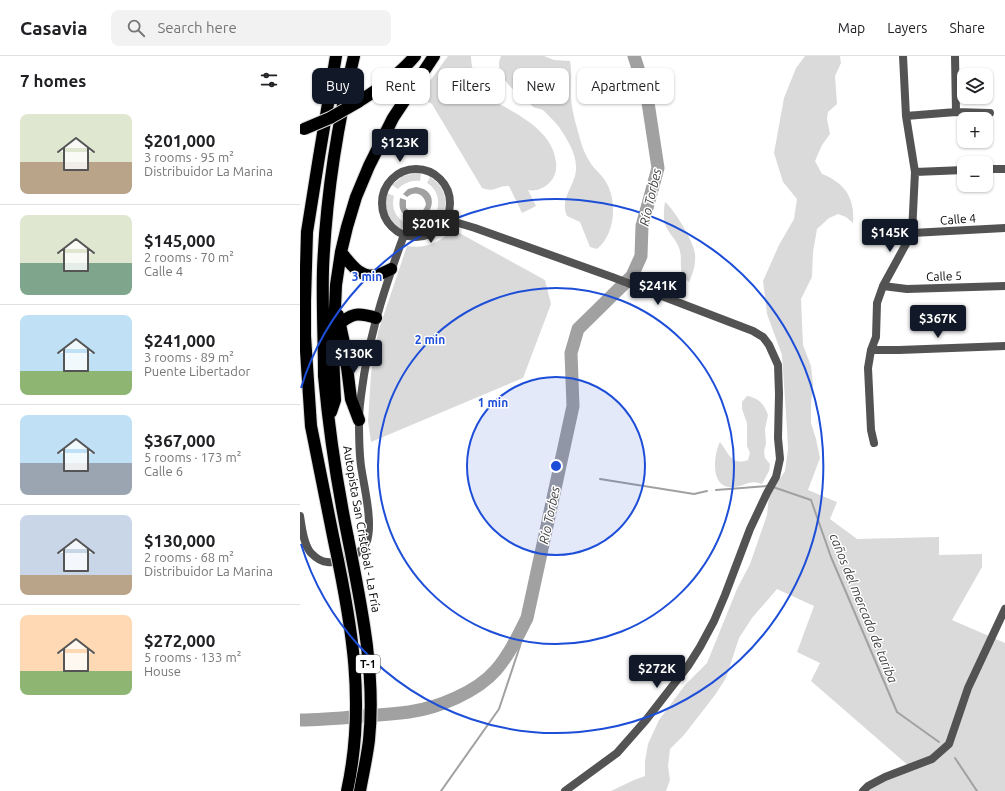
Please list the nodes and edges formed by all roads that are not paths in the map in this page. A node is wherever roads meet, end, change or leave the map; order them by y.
1 (336, 56) edge
2 (354, 56) edge
3 (415, 56) edge
4 (434, 56) edge
5 (903, 56) edge
6 (954, 56) edge
7 (956, 112) joint
8 (906, 116) junction
9 (302, 129) edge
10 (1005, 168) edge
11 (993, 169) edge
12 (957, 170) edge
13 (915, 172) junction
14 (445, 219) junction
15 (1005, 228) edge
16 (912, 233) junction
17 (404, 235) junction
18 (341, 252) junction
19 (391, 269) junction
20 (883, 286) junction
21 (1005, 286) edge
22 (376, 318) junction
23 (337, 326) junction
24 (1005, 346) edge
25 (871, 350) junction
26 (300, 369) edge
27 (309, 386) junction
28 (330, 417) junction
29 (359, 420) junction
30 (874, 443) dead end
31 (300, 516) edge
32 (1005, 609) edge
33 (347, 791) edge
34 (360, 791) edge
35 (565, 791) edge
36 (863, 791) edge

1 - 27 highway, T-1
2 - 28 highway
3 - 9 highway, bridge
4 - 18 highway, Autopista San Cristóbal - La Fría / T-1
5 - 8 street
6 - 7 street
7 - 8 street
8 - 13 street
10 - 11 street
12 - 13 street
13 - 16 street
14 - 17 street
14 - 17 street
14 - 35 street
15 - 16 street, Calle 4
16 - 20 street
17 - 19 street
18 - 19 highway
18 - 23 highway, Autopista San Cristóbal - La Fría / T-1
19 - 22 street
20 - 21 street, Calle 5
20 - 25 street
22 - 23 highway
22 - 29 street
23 - 28 highway, Autopista San Cristóbal - La Fría / T-1
23 - 29 highway
24 - 25 street
25 - 30 street
26 - 27 highway
27 - 33 highway, T-1, bridge
28 - 34 highway, Autopista San Cristóbal - La Fría / T-1, bridge
29 - 31 street
32 - 36 street

